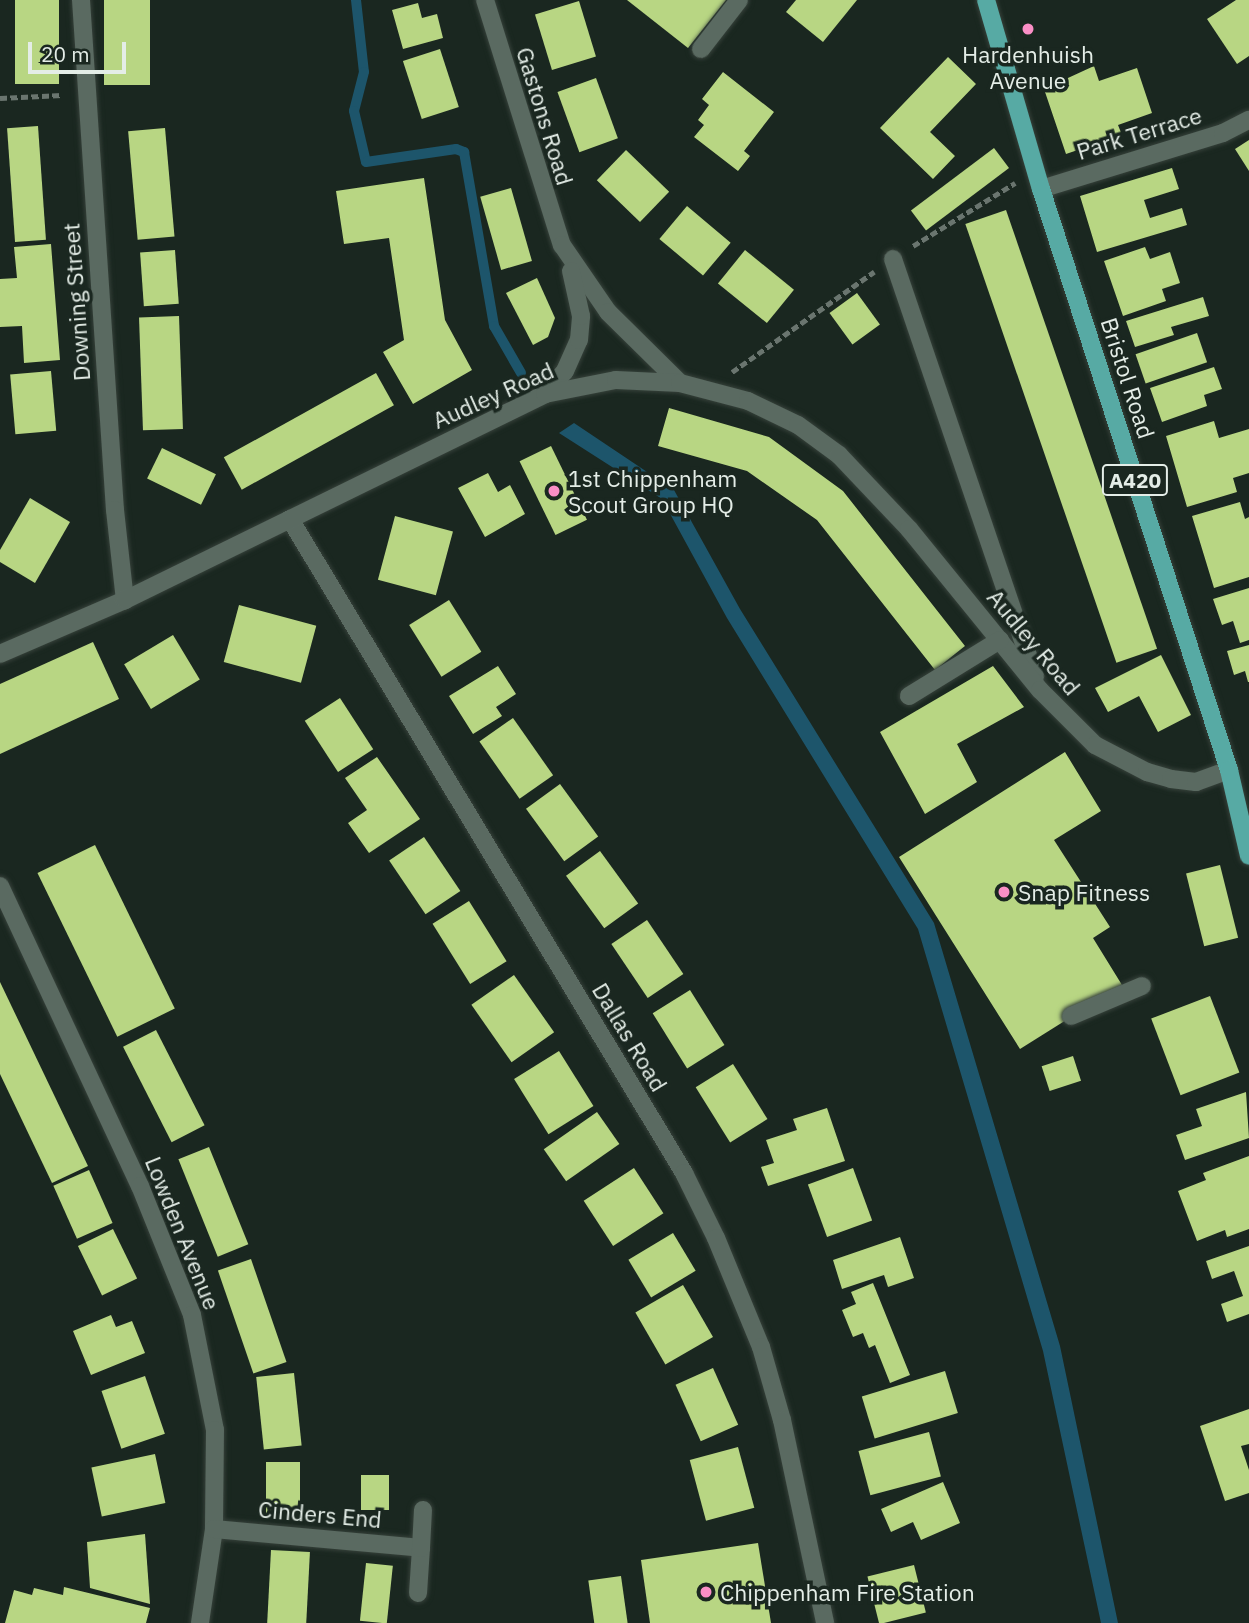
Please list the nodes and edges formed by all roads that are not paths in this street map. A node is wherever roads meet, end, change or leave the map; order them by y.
1 (81, 0) edge
2 (485, 0) edge
3 (739, 0) edge
4 (986, 0) edge
5 (701, 49) dead end
6 (1249, 120) edge
7 (1041, 189) junction
8 (562, 244) junction
9 (893, 259) dead end
10 (680, 383) junction
11 (545, 394) junction
12 (290, 519) junction
13 (125, 600) junction
14 (1000, 640) junction
15 (0, 654) edge
16 (1040, 690) junction
17 (909, 696) dead end
18 (1229, 770) junction
19 (1249, 792) edge
20 (1249, 856) edge
21 (0, 886) edge
22 (1142, 986) dead end
23 (1071, 1016) dead end
24 (424, 1510) dead end
25 (214, 1529) junction
26 (421, 1548) junction
27 (418, 1593) dead end
28 (200, 1623) edge
29 (825, 1623) edge

1 - 13 street, Downing Street
2 - 8 street, Gastons Road
3 - 5 street
4 - 7 main road, Bristol Road / A420
6 - 7 street, Park Terrace
7 - 18 main road, Bristol Road / A420
8 - 10 street, Gastons Road
8 - 11 street, Gastons Road
9 - 16 street
10 - 11 street, Audley Road
10 - 14 street, Audley Road
11 - 12 street, Audley Road
12 - 13 street, Audley Road
12 - 29 street, Dallas Road
13 - 15 street, Audley Road
14 - 16 street, Audley Road
14 - 17 street
16 - 18 street, Audley Road
18 - 19 main road, A420
18 - 20 main road, A420
21 - 25 street, Lowden Avenue
22 - 23 street
24 - 26 street
25 - 26 street, Cinders End
25 - 28 street, Lowden Avenue
26 - 27 street

